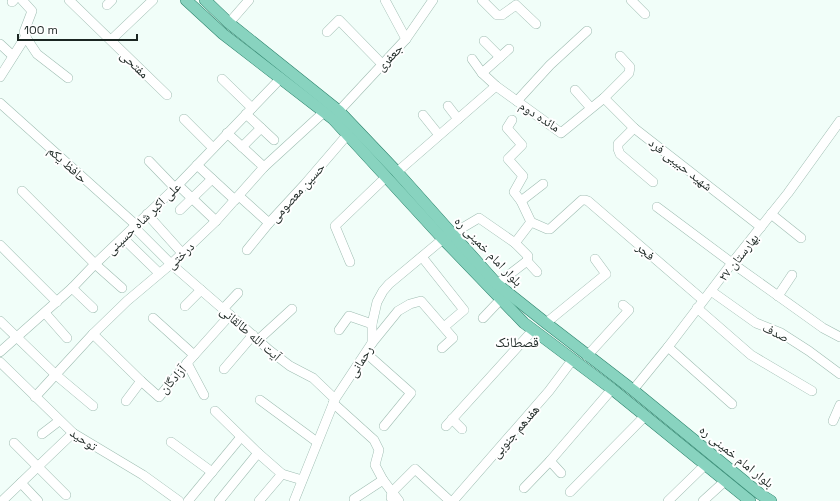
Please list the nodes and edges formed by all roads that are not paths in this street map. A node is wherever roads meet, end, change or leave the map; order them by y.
1 (22, 0) edge
2 (69, 0) edge
3 (153, 0) edge
4 (186, 0) edge
5 (205, 0) edge
6 (249, 0) edge
7 (385, 0) edge
8 (433, 0) edge
9 (482, 0) edge
10 (631, 0) edge
11 (645, 14) dead end
12 (229, 23) junction
13 (536, 24) dead end
14 (587, 31) dead end
15 (327, 32) dead end
16 (26, 36) junction
17 (406, 39) junction
18 (111, 40) junction
19 (484, 41) dead end
20 (0, 44) edge
21 (509, 50) dead end
22 (13, 56) junction
23 (620, 56) dead end
24 (500, 57) junction
25 (472, 59) dead end
26 (382, 64) junction
27 (482, 73) junction
28 (0, 77) edge
29 (68, 78) dead end
30 (281, 78) junction
31 (222, 79) dead end
32 (496, 86) junction
33 (575, 90) dead end
34 (167, 96) dead end
35 (604, 98) junction
36 (517, 101) junction
37 (0, 103) edge
38 (448, 106) dead end
39 (591, 108) junction
40 (249, 111) junction
41 (339, 111) junction
42 (324, 112) junction
43 (423, 115) dead end
44 (184, 119) dead end
45 (458, 119) junction
46 (512, 120) dead end
47 (839, 124) edge
48 (261, 128) junction
49 (634, 128) junction
50 (227, 133) junction
51 (348, 134) junction
52 (439, 135) junction
53 (274, 140) dead end
54 (242, 147) junction
55 (213, 148) junction
56 (149, 161) dead end
57 (197, 164) junction
58 (264, 168) junction
59 (397, 172) junction
60 (386, 177) junction
61 (212, 178) junction
62 (653, 182) dead end
63 (543, 184) dead end
64 (176, 186) junction
65 (22, 191) dead end
66 (192, 198) junction
67 (237, 198) junction
68 (521, 201) junction
69 (657, 206) dead end
70 (180, 210) dead end
71 (147, 214) junction
72 (771, 214) junction
73 (216, 221) junction
74 (531, 222) junction
75 (269, 223) junction
76 (135, 226) junction
77 (761, 227) junction
78 (447, 237) junction
79 (123, 238) junction
80 (801, 238) dead end
81 (516, 243) junction
82 (0, 245) edge
83 (247, 250) dead end
84 (182, 253) junction
85 (422, 257) junction
86 (595, 259) dead end
87 (527, 261) junction
88 (350, 262) dead end
89 (732, 263) junction
90 (95, 264) junction
91 (170, 264) junction
92 (537, 272) dead end
93 (159, 274) junction
94 (792, 275) dead end
95 (497, 284) junction
96 (72, 288) junction
97 (122, 288) dead end
98 (201, 290) junction
99 (711, 291) junction
100 (238, 292) dead end
101 (778, 296) junction
102 (501, 300) junction
103 (704, 300) junction
104 (57, 302) junction
105 (623, 305) dead end
106 (185, 306) dead end
107 (93, 308) dead end
108 (698, 308) junction
109 (222, 309) junction
110 (292, 309) dead end
111 (45, 312) junction
112 (230, 315) junction
113 (153, 318) dead end
114 (483, 318) dead end
115 (0, 321) edge
116 (546, 323) junction
117 (372, 324) junction
118 (444, 327) junction
119 (339, 330) dead end
120 (533, 330) junction
121 (93, 334) junction
122 (840, 337) edge
123 (16, 338) junction
124 (67, 338) dead end
125 (256, 338) junction
126 (372, 343) junction
127 (668, 347) junction
128 (442, 348) dead end
129 (0, 352) edge
130 (366, 353) junction
131 (194, 355) junction
132 (587, 356) junction
133 (573, 359) junction
134 (0, 362) edge
135 (187, 363) junction
136 (224, 369) dead end
137 (840, 374) edge
138 (56, 375) junction
139 (141, 381) junction
140 (612, 389) junction
141 (633, 390) junction
142 (812, 391) dead end
143 (204, 395) dead end
144 (35, 397) junction
145 (260, 400) dead end
146 (126, 401) dead end
147 (334, 401) junction
148 (732, 404) dead end
149 (840, 405) edge
150 (93, 406) dead end
151 (215, 411) dead end
152 (645, 416) junction
153 (59, 421) junction
154 (833, 421) dead end
155 (384, 426) dead end
156 (462, 429) dead end
157 (42, 434) dead end
158 (73, 434) junction
159 (241, 437) junction
160 (171, 442) dead end
161 (317, 442) junction
162 (14, 443) dead end
163 (258, 453) junction
164 (550, 461) junction
165 (706, 465) junction
166 (38, 467) junction
167 (212, 472) junction
168 (561, 473) dead end
169 (282, 474) junction
170 (302, 480) junction
171 (383, 480) junction
172 (725, 481) junction
173 (21, 483) junction
174 (524, 488) dead end
175 (570, 492) dead end
176 (66, 494) dead end
177 (391, 496) edge
178 (354, 499) dead end
179 (2, 501) edge
180 (38, 501) edge
181 (179, 501) edge
182 (188, 501) edge
183 (219, 501) edge
184 (259, 501) edge
185 (294, 501) edge
186 (399, 501) edge
187 (450, 501) edge
188 (453, 501) edge
189 (668, 501) edge
190 (703, 501) edge
191 (750, 501) edge
192 (771, 501) edge

1 - 16 street
2 - 18 street, مفتحی
3 - 18 street
4 - 30 main road, بلوار امام خمینی ره
5 - 12 main road, بلوار امام خمینی ره
6 - 12 street
7 - 17 street
8 - 17 street, جعفری
9 - 13 street
10 - 11 street
12 - 41 main road, بلوار امام خمینی ره
14 - 36 street
15 - 26 street
16 - 22 street
16 - 29 street
17 - 26 street, جعفری
18 - 34 street, مفتحی
19 - 24 street
20 - 22 street
21 - 24 street
22 - 28 street
23 - 35 street, مائده دوم
24 - 27 street
25 - 27 street, مائده دوم
26 - 41 street, جعفری
27 - 32 street, مائده دوم
30 - 40 street, علی اکبر شاه حسینی
30 - 42 main road, بلوار امام خمینی ره
31 - 40 street
32 - 36 street, مائده دوم
32 - 45 street
33 - 39 street
35 - 39 street, مائده دوم
35 - 49 street, شهید حبیبی فرد
36 - 39 street, مائده دوم
37 - 76 street, حافظ یکم
38 - 45 street
40 - 48 street
40 - 50 street, علی اکبر شاه حسینی
41 - 59 main road, بلوار امام خمینی ره
42 - 51 main road, بلوار امام خمینی ره
42 - 58 street, درختی
43 - 52 street
44 - 55 street
45 - 52 street
46 - 68 street
47 - 72 street, بهارستان ۲۷
48 - 53 street
48 - 54 street
49 - 62 street
49 - 77 street, شهید حبیبی فرد
50 - 54 street
50 - 55 street, علی اکبر شاه حسینی
51 - 60 main road, بلوار امام خمینی ره
51 - 75 street, حسین معصومی
52 - 59 street
54 - 58 street
55 - 57 street, علی اکبر شاه حسینی
56 - 64 street
57 - 61 street
57 - 64 street, علی اکبر شاه حسینی
58 - 67 street, درختی
59 - 78 main road, بلوار امام خمینی ره
60 - 78 main road, بلوار امام خمینی ره
60 - 88 street
61 - 66 street
61 - 67 street
63 - 68 street
64 - 66 street
64 - 71 street, علی اکبر شاه حسینی
65 - 90 street
66 - 70 street
66 - 73 street
67 - 73 street, درختی
67 - 75 street
68 - 74 street
69 - 89 street
71 - 76 street, علی اکبر شاه حسینی
71 - 84 street
72 - 77 street, بهارستان ۲۷
72 - 80 street
73 - 84 street, درختی
74 - 81 street
74 - 103 street, فجر
75 - 83 street, حسین معصومی
76 - 79 street, علی اکبر شاه حسینی
76 - 91 street, حافظ یکم
77 - 89 street, بهارستان ۲۷
78 - 81 street, رحمانی
78 - 85 street, رحمانی
78 - 95 main road, بلوار امام خمینی ره
78 - 102 main road, بلوار امام خمینی ره
79 - 90 street, علی اکبر شاه حسینی
79 - 93 street
81 - 87 street
82 - 104 street
84 - 91 street, درختی
85 - 117 street, رحمانی
85 - 118 street
86 - 116 street
87 - 92 street
87 - 95 street
89 - 99 street, بهارستان ۲۷
89 - 101 street
90 - 96 street, علی اکبر شاه حسینی
90 - 97 street
91 - 93 street, درختی
91 - 98 street, آیت الله طالقانی
93 - 121 street, درختی
94 - 101 street
95 - 116 main road, بلوار امام خمینی ره
96 - 104 street, علی اکبر شاه حسینی
96 - 107 street
98 - 106 street
98 - 109 street, آیت الله طالقانی
99 - 103 street, بهارستان ۲۷
99 - 137 street, صدف
100 - 109 street
101 - 122 street
102 - 114 street
102 - 120 main road, بلوار امام خمینی ره
103 - 108 street, بهارستان ۲۷
104 - 111 street, علی اکبر شاه حسینی
105 - 132 street
108 - 127 street, بهارستان ۲۷
108 - 142 street
109 - 112 street, آیت الله طالقانی
110 - 125 street
111 - 123 street, علی اکبر شاه حسینی
111 - 124 street
112 - 125 street, آیت الله طالقانی
112 - 131 street, آزادگان
113 - 131 street
115 - 123 street
116 - 132 main road, بلوار امام خمینی ره
117 - 119 street
117 - 126 street, رحمانی
118 - 126 street
118 - 128 street
120 - 133 main road, بلوار امام خمینی ره
120 - 156 street
121 - 138 street, درختی
121 - 139 street, آزادگان
123 - 129 street, علی اکبر شاه حسینی
123 - 138 street
125 - 136 street
125 - 147 street, آیت الله طالقانی
126 - 130 street, رحمانی
127 - 141 street, بهارستان ۲۷
127 - 148 street
130 - 147 street, رحمانی
130 - 155 street
131 - 135 street, آزادگان
132 - 141 main road, بلوار امام خمینی ره
133 - 140 main road, بلوار امام خمینی ره
133 - 188 street, هفدهم جنوبی
134 - 144 street, توحید
135 - 139 street, آزادگان
135 - 143 street
138 - 144 street, درختی
138 - 150 street
139 - 146 street
140 - 152 main road, بلوار امام خمینی ره
140 - 164 street
141 - 192 main road, بلوار امام خمینی ره
144 - 153 street, توحید
145 - 161 street
147 - 161 street, رحمانی
147 - 171 street, آیت الله طالقانی
149 - 154 street
151 - 159 street
152 - 165 main road, بلوار امام خمینی ره
152 - 175 street
153 - 157 street
153 - 158 street, توحید
158 - 166 street
158 - 181 street, توحید
159 - 163 street
159 - 167 street
160 - 167 street
161 - 170 street, رحمانی
162 - 166 street
163 - 169 street
163 - 183 street
164 - 168 street
164 - 174 street
165 - 172 main road, بلوار امام خمینی ره
165 - 189 street
166 - 173 street
166 - 176 street
167 - 182 street
169 - 170 street
169 - 184 street
170 - 185 street, رحمانی
171 - 177 street
171 - 178 street
172 - 190 street
172 - 191 main road, بلوار امام خمینی ره
173 - 179 street
173 - 180 street
177 - 186 street
177 - 187 street

